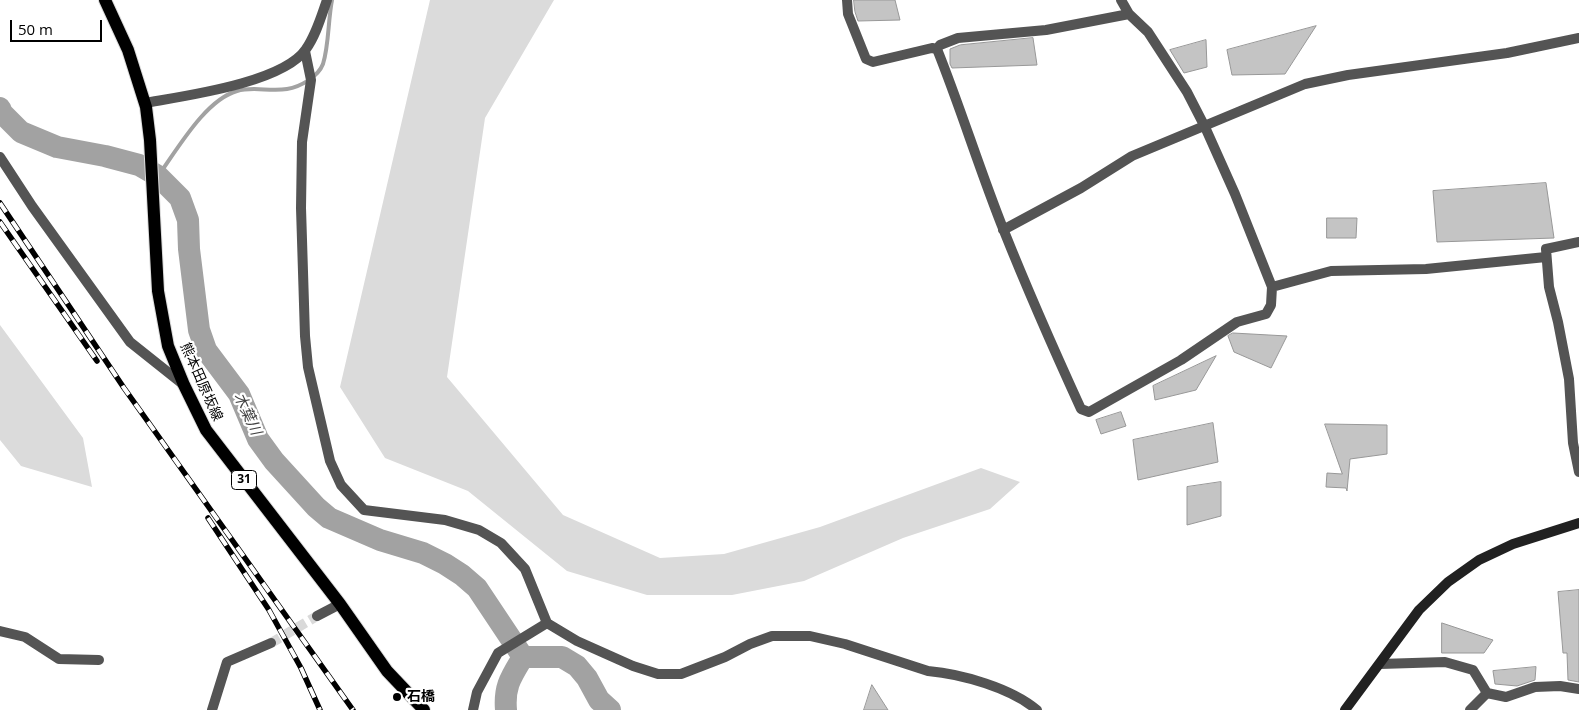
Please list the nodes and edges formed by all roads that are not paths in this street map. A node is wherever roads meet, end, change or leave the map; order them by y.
1 (105, 0) edge
2 (327, 0) edge
3 (847, 0) edge
4 (1121, 0) edge
5 (1130, 14) junction
6 (1579, 38) edge
7 (937, 49) junction
8 (305, 51) junction
9 (145, 103) junction
10 (1205, 127) junction
11 (0, 157) edge
12 (1003, 230) junction
13 (1579, 242) edge
14 (1546, 257) junction
15 (1272, 287) junction
16 (184, 385) junction
17 (1579, 472) edge
18 (1579, 522) edge
19 (340, 604) junction
20 (317, 616) tunnel mouth
21 (547, 623) junction
22 (0, 631) edge
23 (271, 643) tunnel mouth
24 (99, 660) dead end
25 (1380, 664) junction
26 (1579, 690) edge
27 (1487, 693) junction
28 (1344, 709) edge
29 (212, 710) edge
30 (424, 710) edge
31 (473, 710) edge
32 (1037, 710) edge
33 (1470, 710) edge

1 - 9 main road, 熊本田原坂線 / 31
2 - 8 street
3 - 7 street
4 - 5 street
5 - 7 street
5 - 10 street
6 - 10 street
7 - 12 street
8 - 9 street
8 - 21 street
9 - 16 main road, 熊本田原坂線 / 31
10 - 12 street
10 - 15 street
11 - 16 street
12 - 15 street
13 - 14 street
14 - 15 street
14 - 17 street
16 - 19 main road, 熊本田原坂線 / 31
18 - 25 street
19 - 20 street
19 - 30 main road, 熊本田原坂線 / 31
21 - 31 street
21 - 32 street
22 - 24 street
23 - 29 street
25 - 27 street
25 - 28 street
26 - 27 street
27 - 33 street

